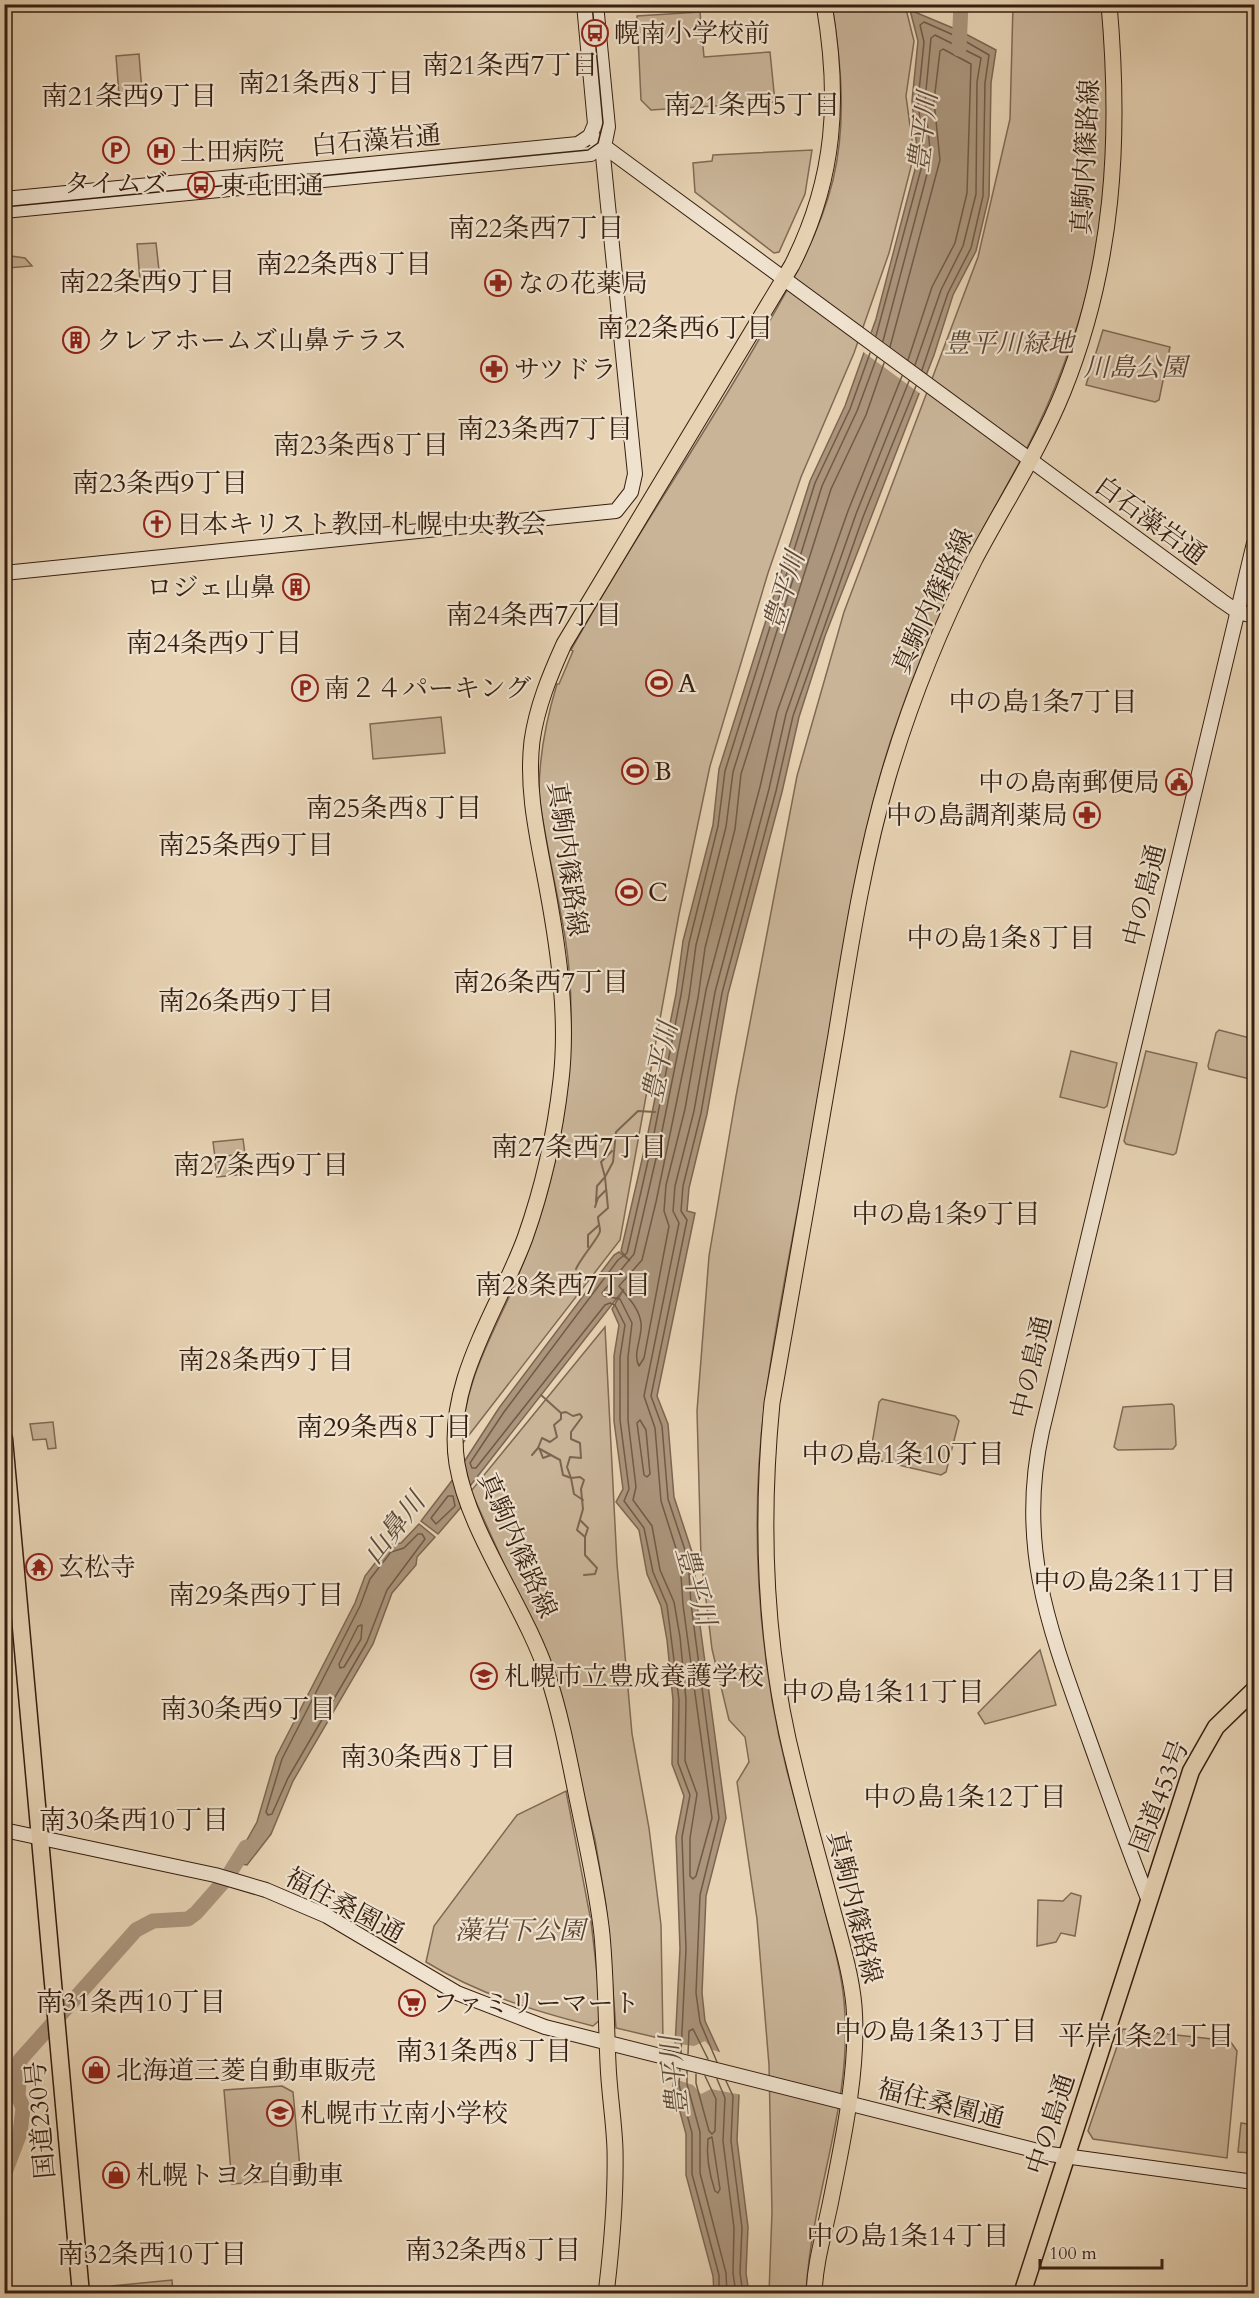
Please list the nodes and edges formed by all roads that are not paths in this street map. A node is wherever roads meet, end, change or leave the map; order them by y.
1 (584, 4) edge
2 (596, 4) edge
3 (824, 4) edge
4 (1110, 4) edge
5 (590, 136) junction
6 (602, 146) junction
7 (4, 199) edge
8 (4, 211) edge
9 (787, 282) junction
10 (1026, 457) junction
11 (1254, 543) edge
12 (4, 573) edge
13 (1238, 612) junction
14 (1254, 616) edge
15 (4, 1439) edge
16 (1254, 1690) edge
17 (4, 1830) edge
18 (40, 1838) junction
19 (1149, 1901) junction
20 (613, 2045) junction
21 (855, 2107) junction
22 (1066, 2157) junction
23 (1254, 2182) edge
24 (81, 2294) edge
25 (606, 2294) edge
26 (814, 2294) edge
27 (1022, 2294) edge

1 - 5 street
2 - 6 street
3 - 9 main road, 真駒内篠路線
4 - 10 main road, 真駒内篠路線
5 - 6 street
5 - 7 street, 白石藻岩通
6 - 8 street, 白石藻岩通
6 - 9 street
6 - 12 street
9 - 10 street, 白石藻岩通
9 - 20 main road, 真駒内篠路線
10 - 13 street, 白石藻岩通
10 - 21 main road, 真駒内篠路線
11 - 13 street, 中の島通
13 - 14 street, 白石藻岩通
13 - 19 street, 中の島通
15 - 18 highway, 国道230号
16 - 19 highway, 国道453号
17 - 18 street, 福住桑園通
18 - 20 street, 福住桑園通
18 - 24 highway, 国道230号
19 - 22 highway, 中の島通
20 - 21 street, 福住桑園通
20 - 25 main road, 真駒内篠路線
21 - 22 street, 福住桑園通
21 - 26 main road, 真駒内篠路線
22 - 23 street, 福住桑園通
22 - 27 highway, 中の島通

